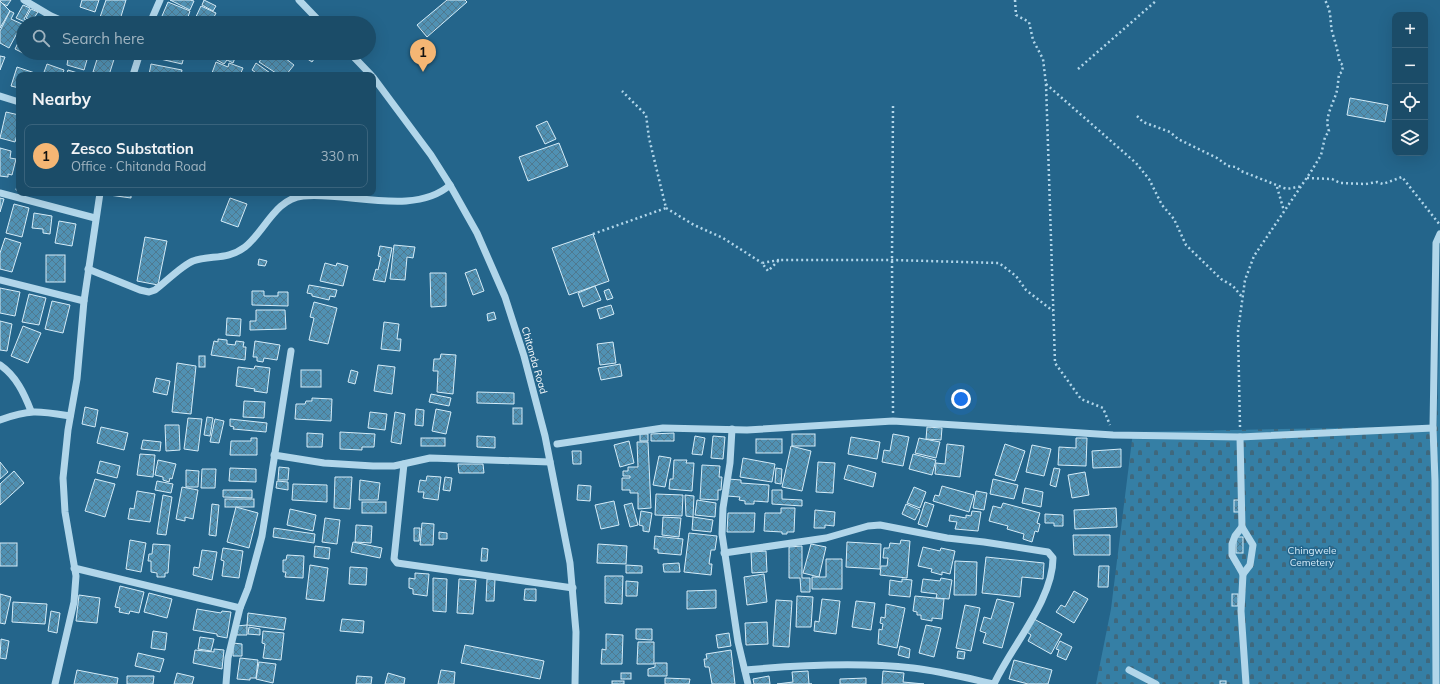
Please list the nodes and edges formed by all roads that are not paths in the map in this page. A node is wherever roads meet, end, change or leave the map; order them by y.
1 (24, 0) edge
2 (160, 0) edge
3 (299, 0) edge
4 (51, 16) edge
5 (153, 16) edge
6 (314, 16) edge
7 (138, 60) edge
8 (357, 60) edge
9 (134, 72) edge
10 (368, 72) edge
11 (376, 81) edge
12 (0, 96) edge
13 (16, 101) edge
14 (450, 185) junction
15 (0, 193) edge
16 (99, 196) edge
17 (95, 218) junction
18 (1440, 234) edge
19 (88, 269) junction
20 (0, 280) edge
21 (84, 301) junction
22 (291, 351) dead end
23 (0, 365) edge
24 (31, 411) junction
25 (70, 416) junction
26 (0, 420) edge
27 (1433, 428) junction
28 (732, 429) junction
29 (1240, 437) junction
30 (558, 444) dead end
31 (274, 455) junction
32 (550, 462) junction
33 (404, 464) junction
34 (1242, 526) junction
35 (724, 553) junction
36 (74, 568) junction
37 (1243, 574) junction
38 (573, 588) junction
39 (240, 608) junction
40 (745, 670) junction
41 (1129, 670) dead end
42 (55, 684) edge
43 (226, 684) edge
44 (575, 684) edge
45 (748, 684) edge
46 (994, 684) edge
47 (1156, 684) edge
48 (1246, 684) edge
49 (1436, 684) edge

1 - 4 street
2 - 5 street
3 - 6 street
7 - 9 street
8 - 10 street
11 - 14 street, Chitanda Road
12 - 13 street
14 - 19 street
14 - 32 street, Chitanda Road
15 - 17 street
16 - 17 street
17 - 19 street
18 - 27 street
19 - 21 street
20 - 21 street
21 - 25 street
22 - 31 street
23 - 24 street
24 - 25 street
24 - 26 street
25 - 36 street
27 - 29 street
27 - 49 street
28 - 29 street
28 - 30 street
28 - 35 street
29 - 34 street
31 - 33 street
31 - 39 street
32 - 33 street
32 - 38 street, Chitanda Road
33 - 38 street
34 - 37 street
34 - 37 street
35 - 40 street
35 - 46 street
36 - 39 street
36 - 42 street
37 - 48 street
38 - 44 street, Chitanda Road
39 - 43 street
40 - 45 street
40 - 46 street
41 - 47 street

